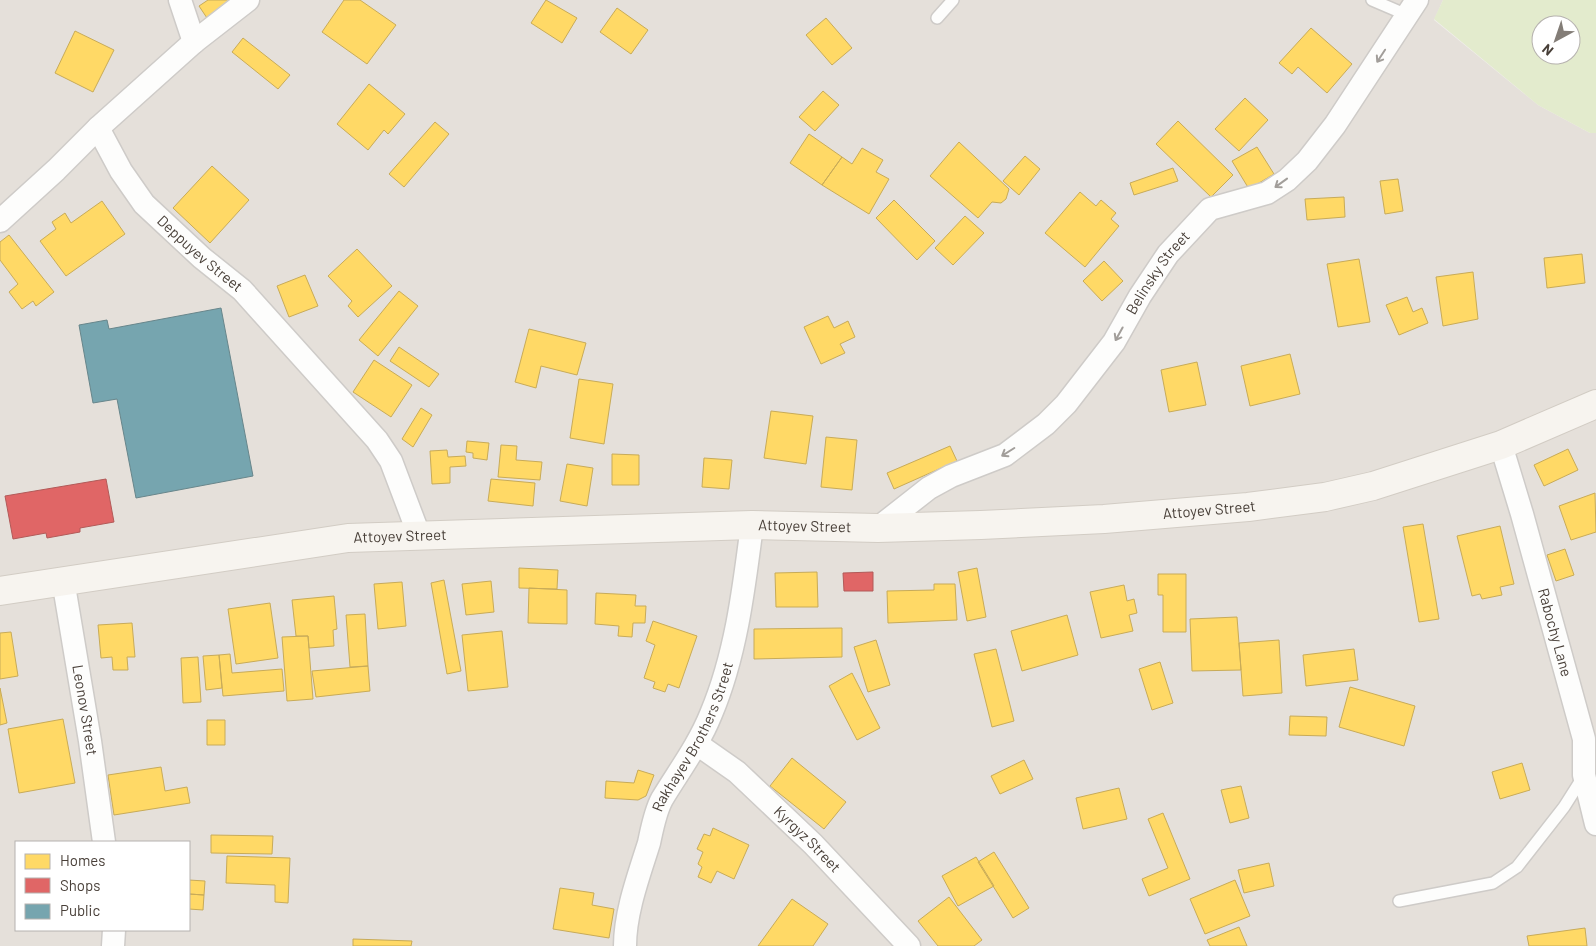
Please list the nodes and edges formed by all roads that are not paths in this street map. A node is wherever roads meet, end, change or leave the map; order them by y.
1 (180, 0) edge
2 (248, 0) edge
3 (954, 0) edge
4 (1372, 0) edge
5 (1412, 8) edge
6 (937, 18) dead end
7 (194, 42) junction
8 (98, 128) junction
9 (0, 220) edge
10 (1596, 404) edge
11 (1501, 445) junction
12 (752, 525) junction
13 (878, 528) junction
14 (419, 535) junction
15 (63, 580) junction
16 (0, 590) edge
17 (697, 744) junction
18 (1584, 776) junction
19 (1596, 824) edge
20 (104, 841) edge
21 (1400, 901) dead end
22 (114, 931) edge
23 (114, 946) edge
24 (625, 946) edge
25 (909, 946) edge

1 - 7 street
2 - 7 street
3 - 6 lane
4 - 5 lane
5 -> 13 street, Belinsky Street
7 - 8 street
8 - 9 street
8 - 14 street, Deppuyev Street
10 - 11 street, Attoyev Street
11 - 13 street, Attoyev Street
11 - 18 street, Rabochy Lane
12 - 13 street, Attoyev Street
12 - 14 street, Attoyev Street
12 - 17 street, Rakhayev Brothers Street
14 - 15 street, Attoyev Street
15 - 16 street, Attoyev Street
15 - 20 street, Leonov Street
17 - 24 street, Rakhayev Brothers Street
17 - 25 street, Kyrgyz Street
18 - 19 street, Rabochy Lane
18 - 21 lane
22 - 23 street

